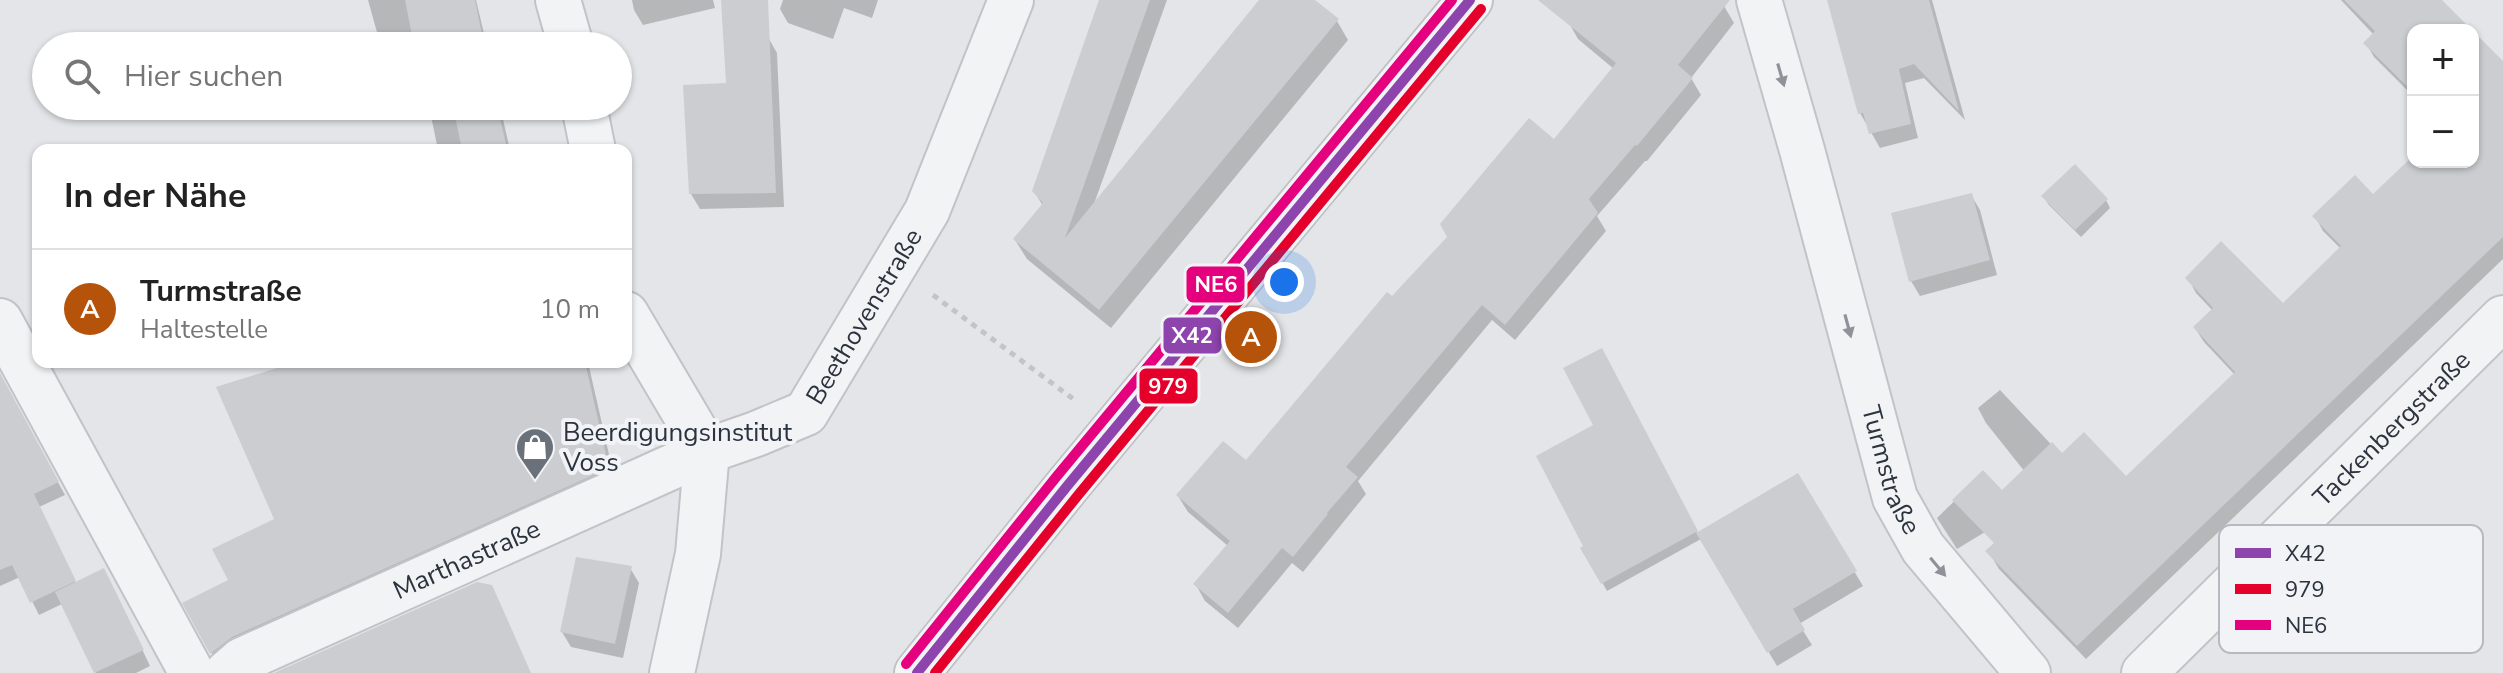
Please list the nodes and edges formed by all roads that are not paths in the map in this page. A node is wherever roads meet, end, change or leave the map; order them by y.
1 (558, 0) edge
2 (1011, 0) edge
3 (1470, 0) edge
4 (1759, 0) edge
5 (567, 32) edge
6 (587, 120) edge
7 (592, 144) edge
8 (2503, 318) edge
9 (0, 321) edge
10 (632, 324) edge
11 (707, 451) junction
12 (2294, 525) edge
13 (2219, 599) edge
14 (192, 673) edge
15 (227, 673) edge
16 (672, 673) edge
17 (917, 673) edge
18 (2028, 673) edge
19 (2144, 673) edge

1 - 5 street
2 - 11 street, Beethovenstraße
3 - 17 main road
4 -> 18 street, Turmstraße
6 - 7 street
8 - 12 street, Tackenbergstraße
9 - 14 street
10 - 11 street
11 - 15 street, Marthastraße
11 - 16 street
13 - 19 street, Tackenbergstraße

